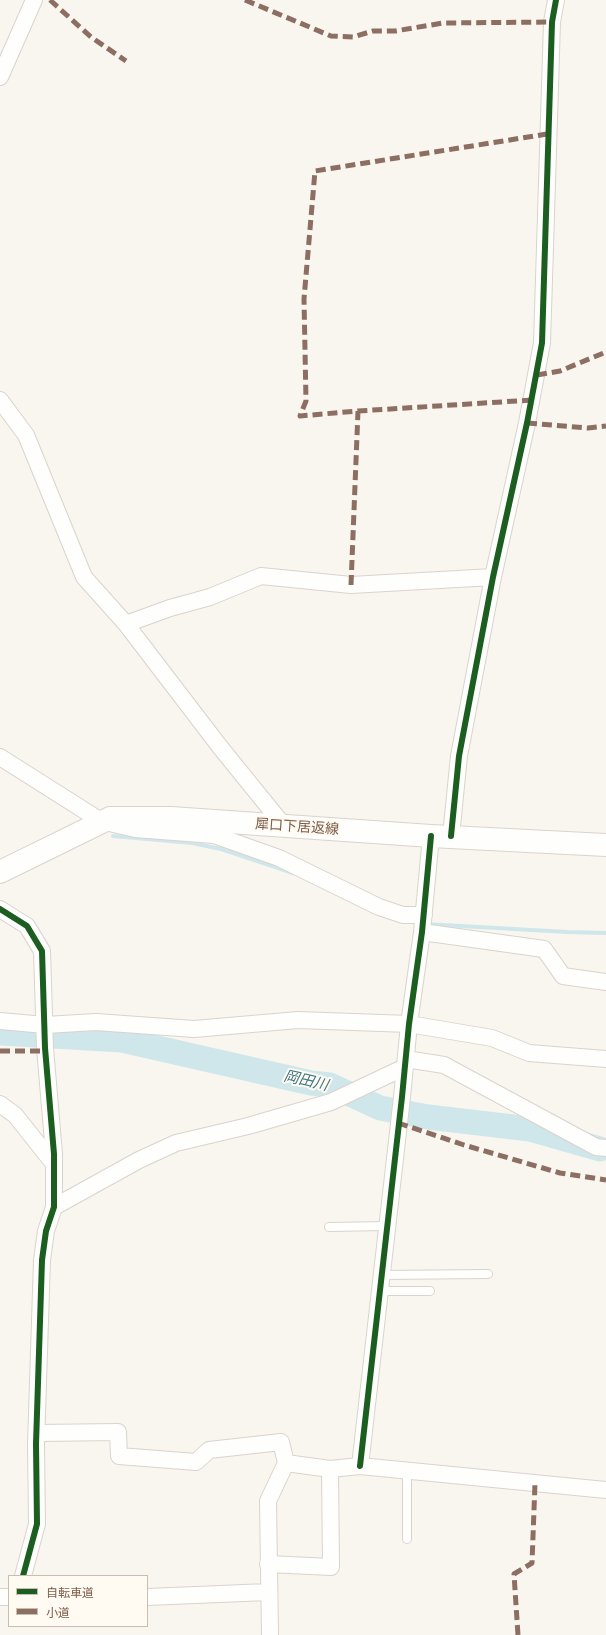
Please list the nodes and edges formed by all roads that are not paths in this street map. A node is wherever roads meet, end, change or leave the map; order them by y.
1 (34, 0) edge
2 (556, 0) edge
3 (0, 77) edge
4 (0, 400) edge
5 (493, 577) junction
6 (126, 624) junction
7 (0, 757) edge
8 (101, 821) junction
9 (284, 826) junction
10 (441, 836) junction
11 (606, 845) edge
12 (0, 872) edge
13 (0, 909) edge
14 (424, 915) junction
15 (422, 932) junction
16 (606, 982) edge
17 (0, 1020) edge
18 (408, 1024) junction
19 (45, 1025) junction
20 (606, 1059) edge
21 (406, 1063) junction
22 (0, 1104) edge
23 (606, 1148) edge
24 (54, 1164) junction
25 (54, 1207) junction
26 (387, 1226) junction
27 (329, 1228) dead end
28 (488, 1274) dead end
29 (382, 1275) junction
30 (430, 1290) dead end
31 (380, 1291) junction
32 (38, 1433) junction
33 (286, 1463) junction
34 (360, 1466) junction
35 (330, 1469) junction
36 (407, 1470) junction
37 (606, 1490) edge
38 (407, 1539) dead end
39 (268, 1564) junction
40 (23, 1575) edge
41 (268, 1592) junction
42 (148, 1597) edge
43 (270, 1635) edge

1 - 3 street
2 - 5 street
4 - 6 street
5 - 6 street
5 - 10 street
6 - 9 street
7 - 8 street
8 - 9 main road, 犀口下居返線
8 - 12 main road, 犀口下居返線
8 - 14 street
9 - 10 main road, 犀口下居返線
10 - 11 main road, 犀口下居返線
10 - 14 street
13 - 19 street
14 - 15 street
15 - 16 street
15 - 18 street
17 - 19 street
18 - 19 street
18 - 20 street
18 - 21 street
19 - 24 street
21 - 23 street
21 - 25 street
21 - 26 street
22 - 24 street
24 - 25 street
25 - 32 street
26 - 27 lane
26 - 29 street
28 - 29 lane
29 - 31 street
30 - 31 lane
31 - 34 street
32 - 33 street
32 - 40 street
33 - 35 street
33 - 39 street
34 - 35 street
34 - 36 street
35 - 39 street
36 - 37 street
36 - 38 lane
39 - 41 street
41 - 42 street
41 - 43 street

